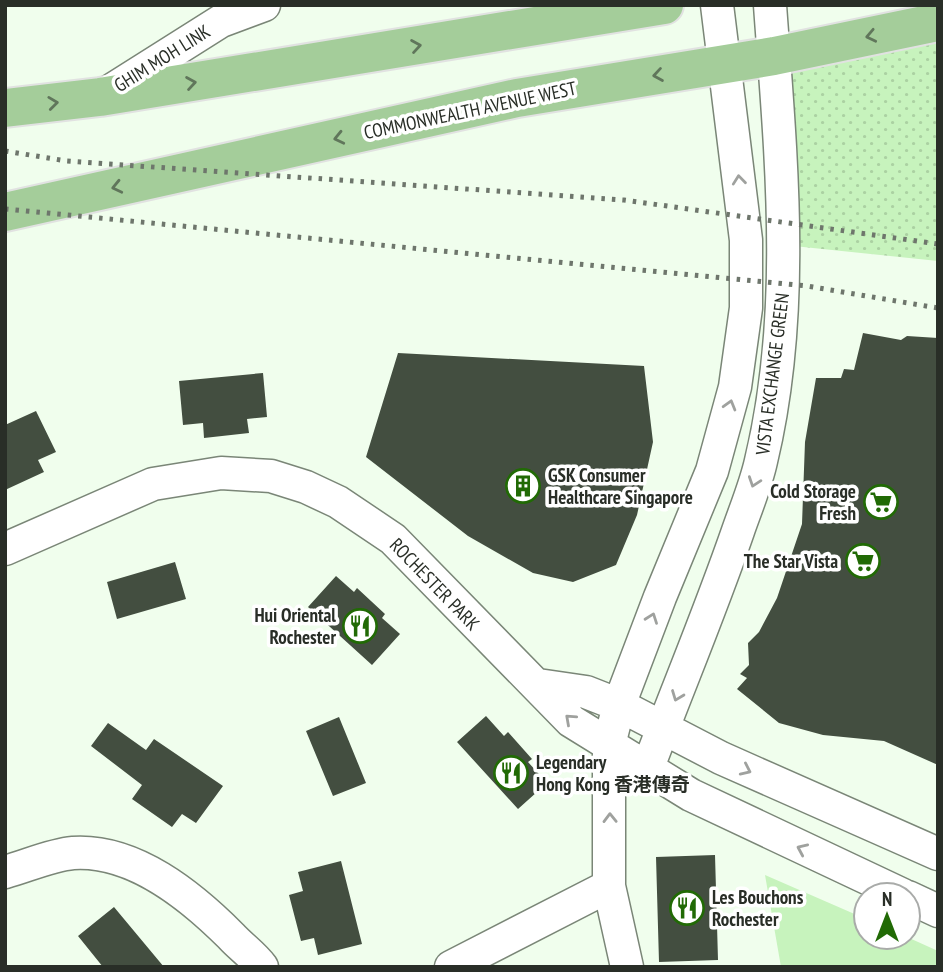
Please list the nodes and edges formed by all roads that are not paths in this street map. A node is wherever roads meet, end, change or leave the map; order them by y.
1 (264, 5) edge
2 (664, 5) edge
3 (718, 5) edge
4 (770, 5) edge
5 (938, 22) edge
6 (774, 56) junction
7 (726, 64) junction
8 (100, 97) junction
9 (5, 108) edge
10 (5, 212) edge
11 (5, 549) edge
12 (538, 685) junction
13 (620, 705) junction
14 (664, 727) junction
15 (609, 745) junction
16 (648, 770) junction
17 (938, 855) edge
18 (5, 872) edge
19 (873, 881) edge
20 (609, 886) junction
21 (922, 904) edge
22 (938, 911) edge
23 (262, 967) edge
24 (451, 967) edge
25 (627, 967) edge

1 - 8 street, GHIM MOH LINK
8 -> 2 main road
3 - 7 street, VISTA EXCHANGE GREEN
4 - 6 street, VISTA EXCHANGE GREEN
5 -> 6 main road, COMMONWEALTH AVENUE WEST
6 - 7 main road, COMMONWEALTH AVENUE WEST
6 -> 14 street, VISTA EXCHANGE GREEN
7 -> 10 main road, COMMONWEALTH AVENUE WEST
13 -> 7 street, VISTA EXCHANGE GREEN
9 -> 8 main road
11 - 12 street, ROCHESTER PARK
12 - 13 street
15 -> 12 street, ROCHESTER PARK
13 - 14 street
13 - 15 street, VISTA EXCHANGE GREEN
14 - 16 street, VISTA EXCHANGE GREEN
14 -> 17 street
15 - 16 street
20 -> 15 street
19 -> 16 street
18 - 23 street
20 - 24 street
20 - 25 street
21 - 22 street

